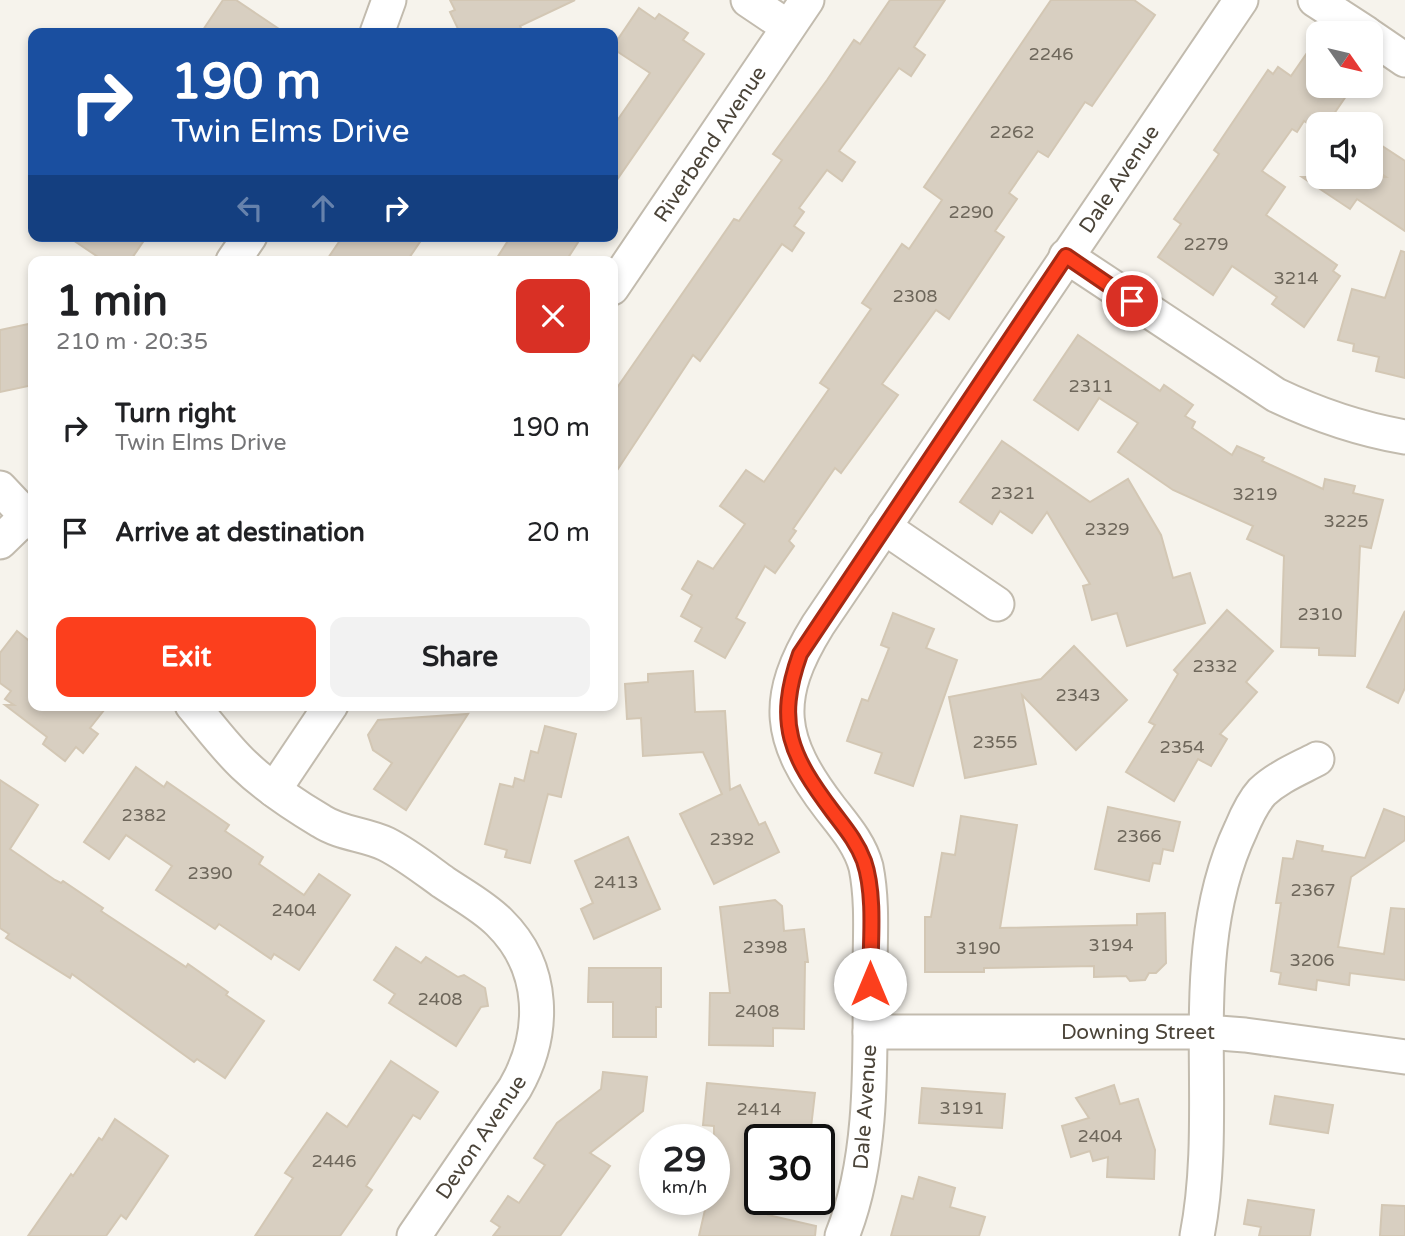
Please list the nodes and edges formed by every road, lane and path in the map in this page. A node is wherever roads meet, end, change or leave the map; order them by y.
1 (389, 0) edge
2 (748, 0) edge
3 (807, 0) edge
4 (1241, 0) edge
5 (1315, 0) edge
6 (1347, 21) edge
7 (788, 27) junction
8 (379, 28) edge
9 (1383, 45) edge
10 (1405, 60) edge
11 (1066, 256) junction
12 (618, 279) edge
13 (1405, 437) edge
14 (0, 488) edge
15 (28, 514) edge
16 (28, 519) edge
17 (884, 527) junction
18 (0, 542) edge
19 (997, 604) dead end
20 (197, 711) edge
21 (327, 711) edge
22 (1317, 759) dead end
23 (274, 790) junction
24 (870, 1032) junction
25 (1206, 1032) junction
26 (1405, 1057) edge
27 (414, 1236) edge
28 (842, 1236) edge
29 (1196, 1236) edge

1 - 8 street
2 - 7 street
3 - 7 street, Riverbend Avenue
4 - 11 street, Dale Avenue
5 - 6 street
7 - 12 street, Riverbend Avenue
9 - 10 street
11 - 13 street
11 - 17 street, Dale Avenue
14 - 15 street
16 - 18 street
17 - 19 street
17 - 24 street, Dale Avenue
20 - 23 street, Devon Avenue
21 - 23 street
22 - 25 street
23 - 27 street, Devon Avenue
24 - 25 street, Downing Street
24 - 28 street, Dale Avenue
25 - 26 street, Downing Street
25 - 29 street

